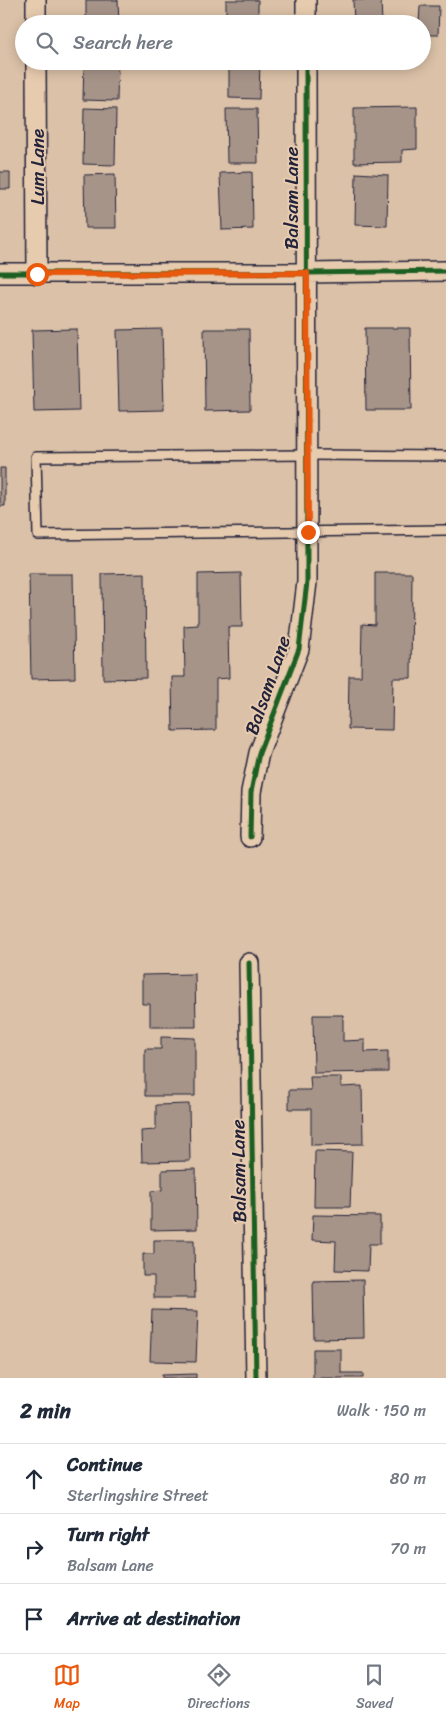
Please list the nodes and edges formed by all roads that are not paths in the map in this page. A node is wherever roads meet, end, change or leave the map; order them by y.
1 (36, 0) edge
2 (306, 0) edge
3 (36, 15) edge
4 (306, 15) edge
5 (36, 70) edge
6 (306, 70) edge
7 (446, 271) edge
8 (307, 273) junction
9 (0, 274) edge
10 (37, 274) junction
11 (308, 455) junction
12 (446, 456) edge
13 (446, 530) edge
14 (308, 532) junction
15 (250, 837) dead end
16 (249, 963) dead end
17 (256, 1378) edge

1 - 3 street
2 - 4 street
5 - 10 street, Lum Lane
6 - 8 street, Balsam Lane
7 - 8 street
8 - 10 street
8 - 11 street, Balsam Lane
9 - 10 street
11 - 12 lane
11 - 14 street, Balsam Lane
11 - 14 lane
13 - 14 lane
14 - 15 street, Balsam Lane
16 - 17 street, Balsam Lane

